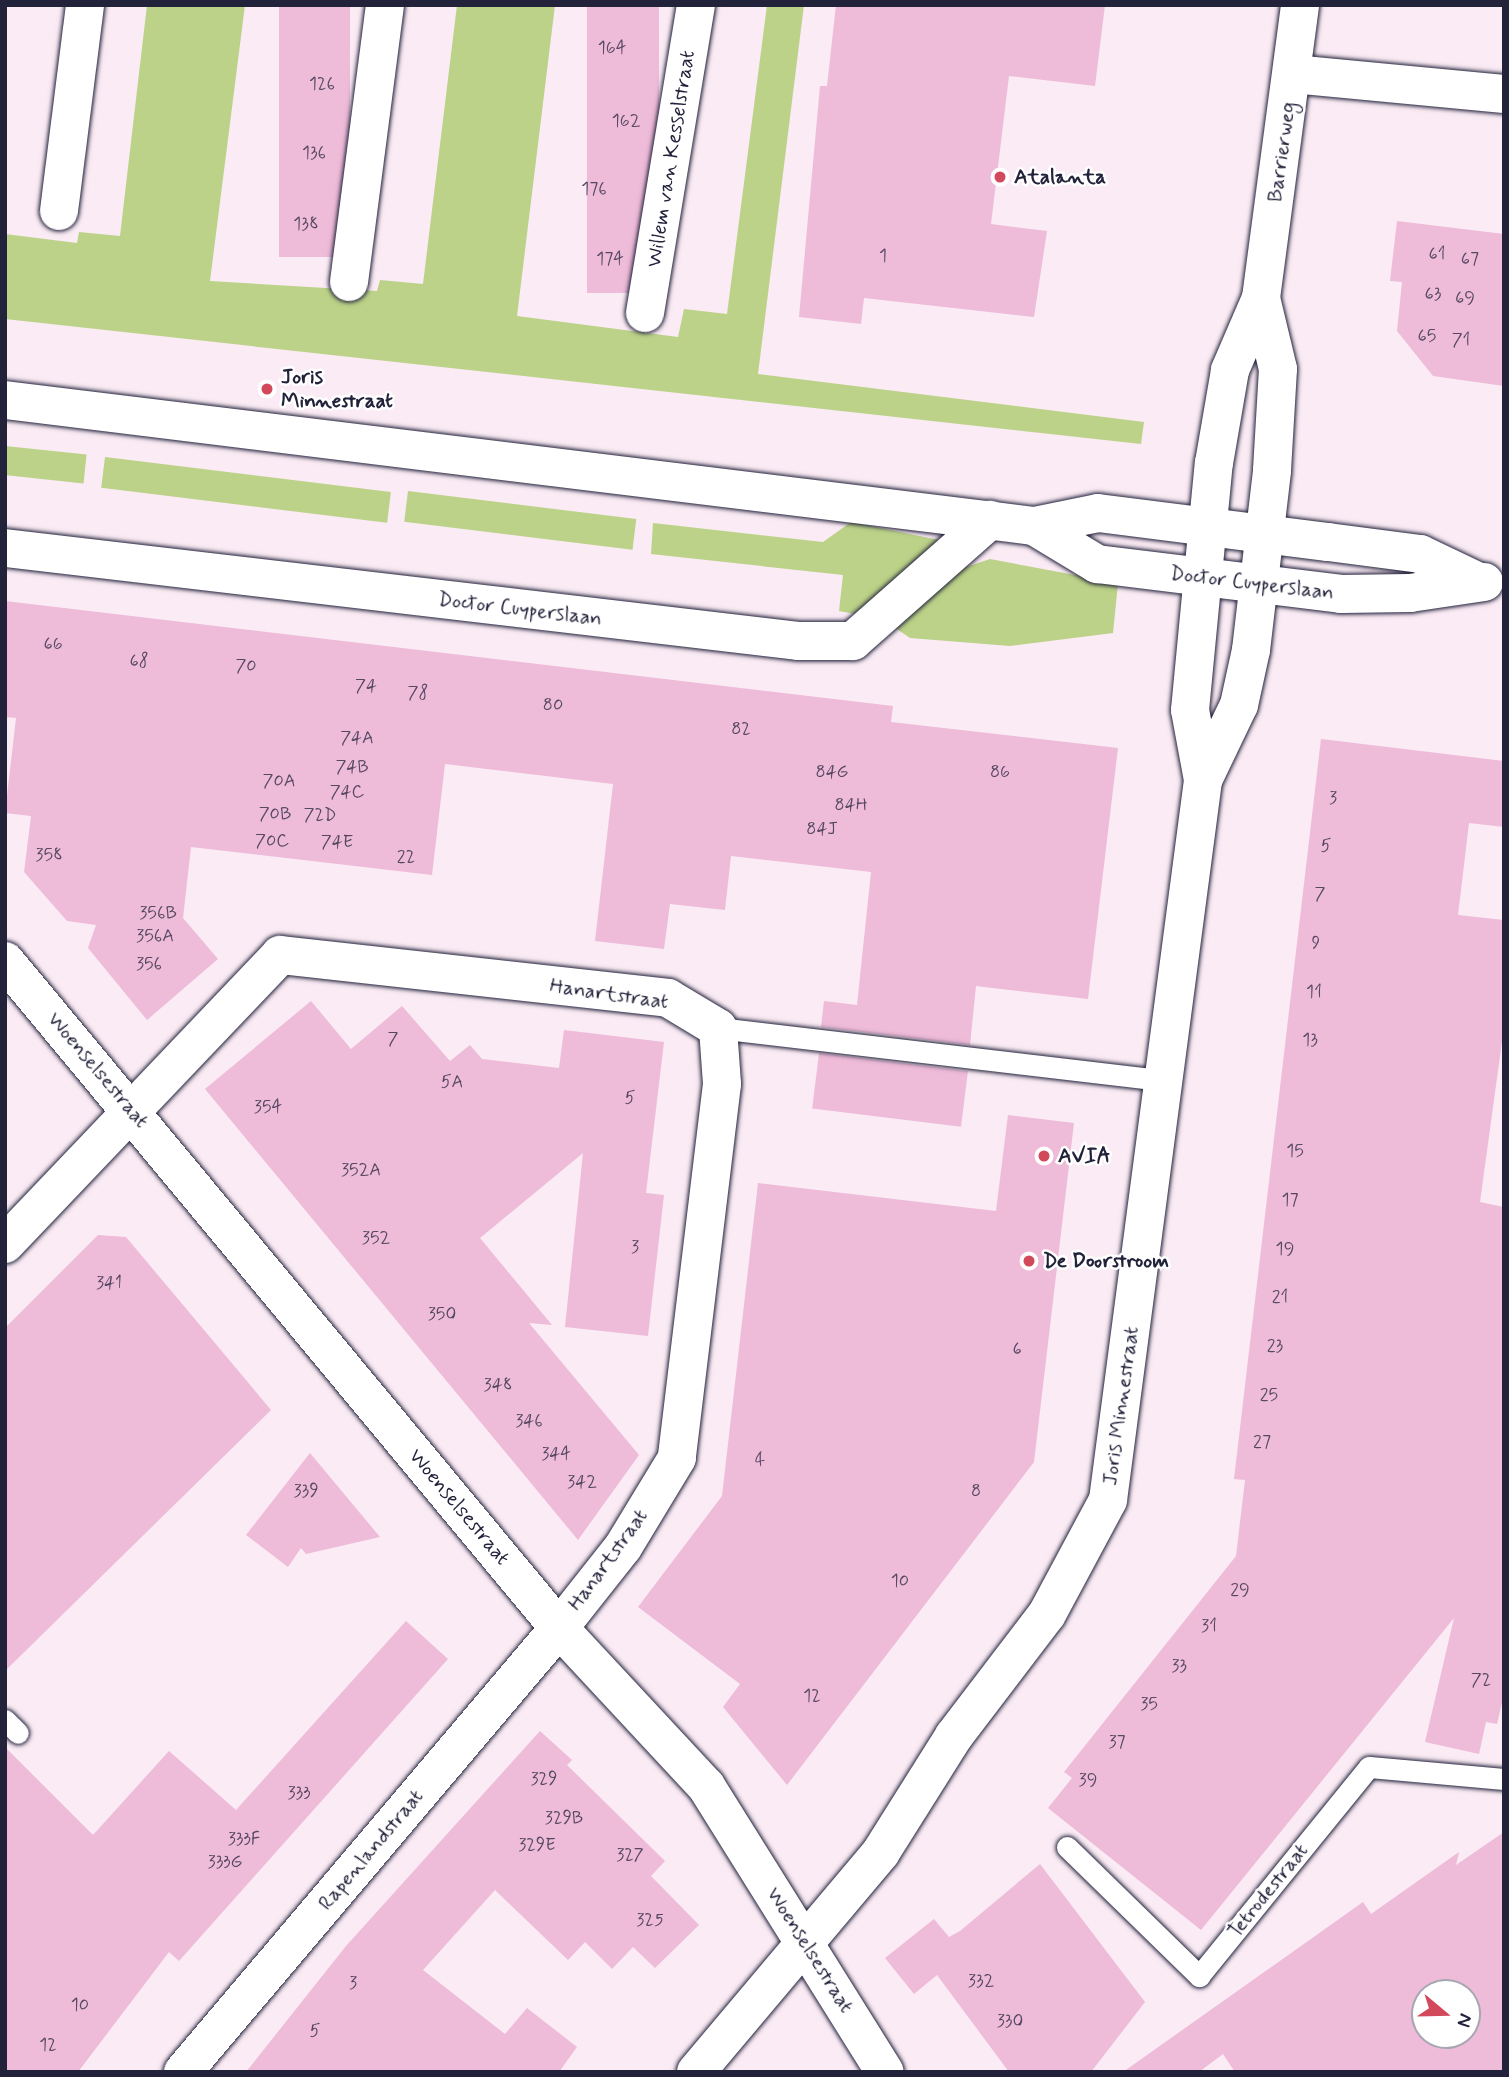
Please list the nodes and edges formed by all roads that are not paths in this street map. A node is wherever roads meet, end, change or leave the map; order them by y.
1 (85, 5) edge
2 (385, 5) edge
3 (696, 5) edge
4 (1300, 5) edge
5 (1293, 74) junction
6 (1504, 94) edge
7 (59, 211) dead end
8 (349, 282) dead end
9 (1261, 298) junction
10 (645, 313) dead end
11 (5, 400) edge
12 (990, 520) junction
13 (1034, 526) junction
14 (1206, 528) junction
15 (1264, 535) junction
16 (5, 548) edge
17 (1201, 576) junction
18 (1258, 583) junction
19 (1491, 583) edge
20 (1203, 780) junction
21 (5, 961) edge
22 (718, 1028) junction
23 (1166, 1081) junction
24 (131, 1109) junction
25 (5, 1244) edge
26 (559, 1628) junction
27 (1504, 1779) edge
28 (1067, 1846) dead end
29 (805, 1939) junction
30 (183, 2072) edge
31 (696, 2072) edge
32 (885, 2072) edge

1 - 7 street
2 - 8 street
3 - 10 street, Willem van Kesselstraat
4 - 5 street, Barrierweg
5 - 6 street
5 - 9 street, Barrierweg
9 - 14 street, Barrierweg
9 - 15 street, Barrierweg
11 - 12 street, Doctor Cuyperslaan
12 - 13 street, Doctor Cuyperslaan
12 - 16 street, Doctor Cuyperslaan
13 - 14 street, Doctor Cuyperslaan
13 - 17 street, Doctor Cuyperslaan
14 - 15 street, Doctor Cuyperslaan
14 - 17 street, Barrierweg
15 - 18 street, Barrierweg
15 - 19 street, Doctor Cuyperslaan
17 - 18 street, Doctor Cuyperslaan
17 - 20 street, Joris Minnestraat
18 - 19 street, Doctor Cuyperslaan
18 - 20 street, Joris Minnestraat
20 - 23 street, Joris Minnestraat
21 - 24 street, Woenselsestraat
22 - 23 lane
22 - 24 street, Hanartstraat
22 - 26 street, Hanartstraat
23 - 29 street, Joris Minnestraat
24 - 25 street
24 - 26 street, Woenselsestraat
26 - 29 street, Woenselsestraat
26 - 30 street, Rapenlandstraat
27 - 28 lane, Tetrodestraat
29 - 31 street, Joris Minnestraat
29 - 32 street, Woenselsestraat

